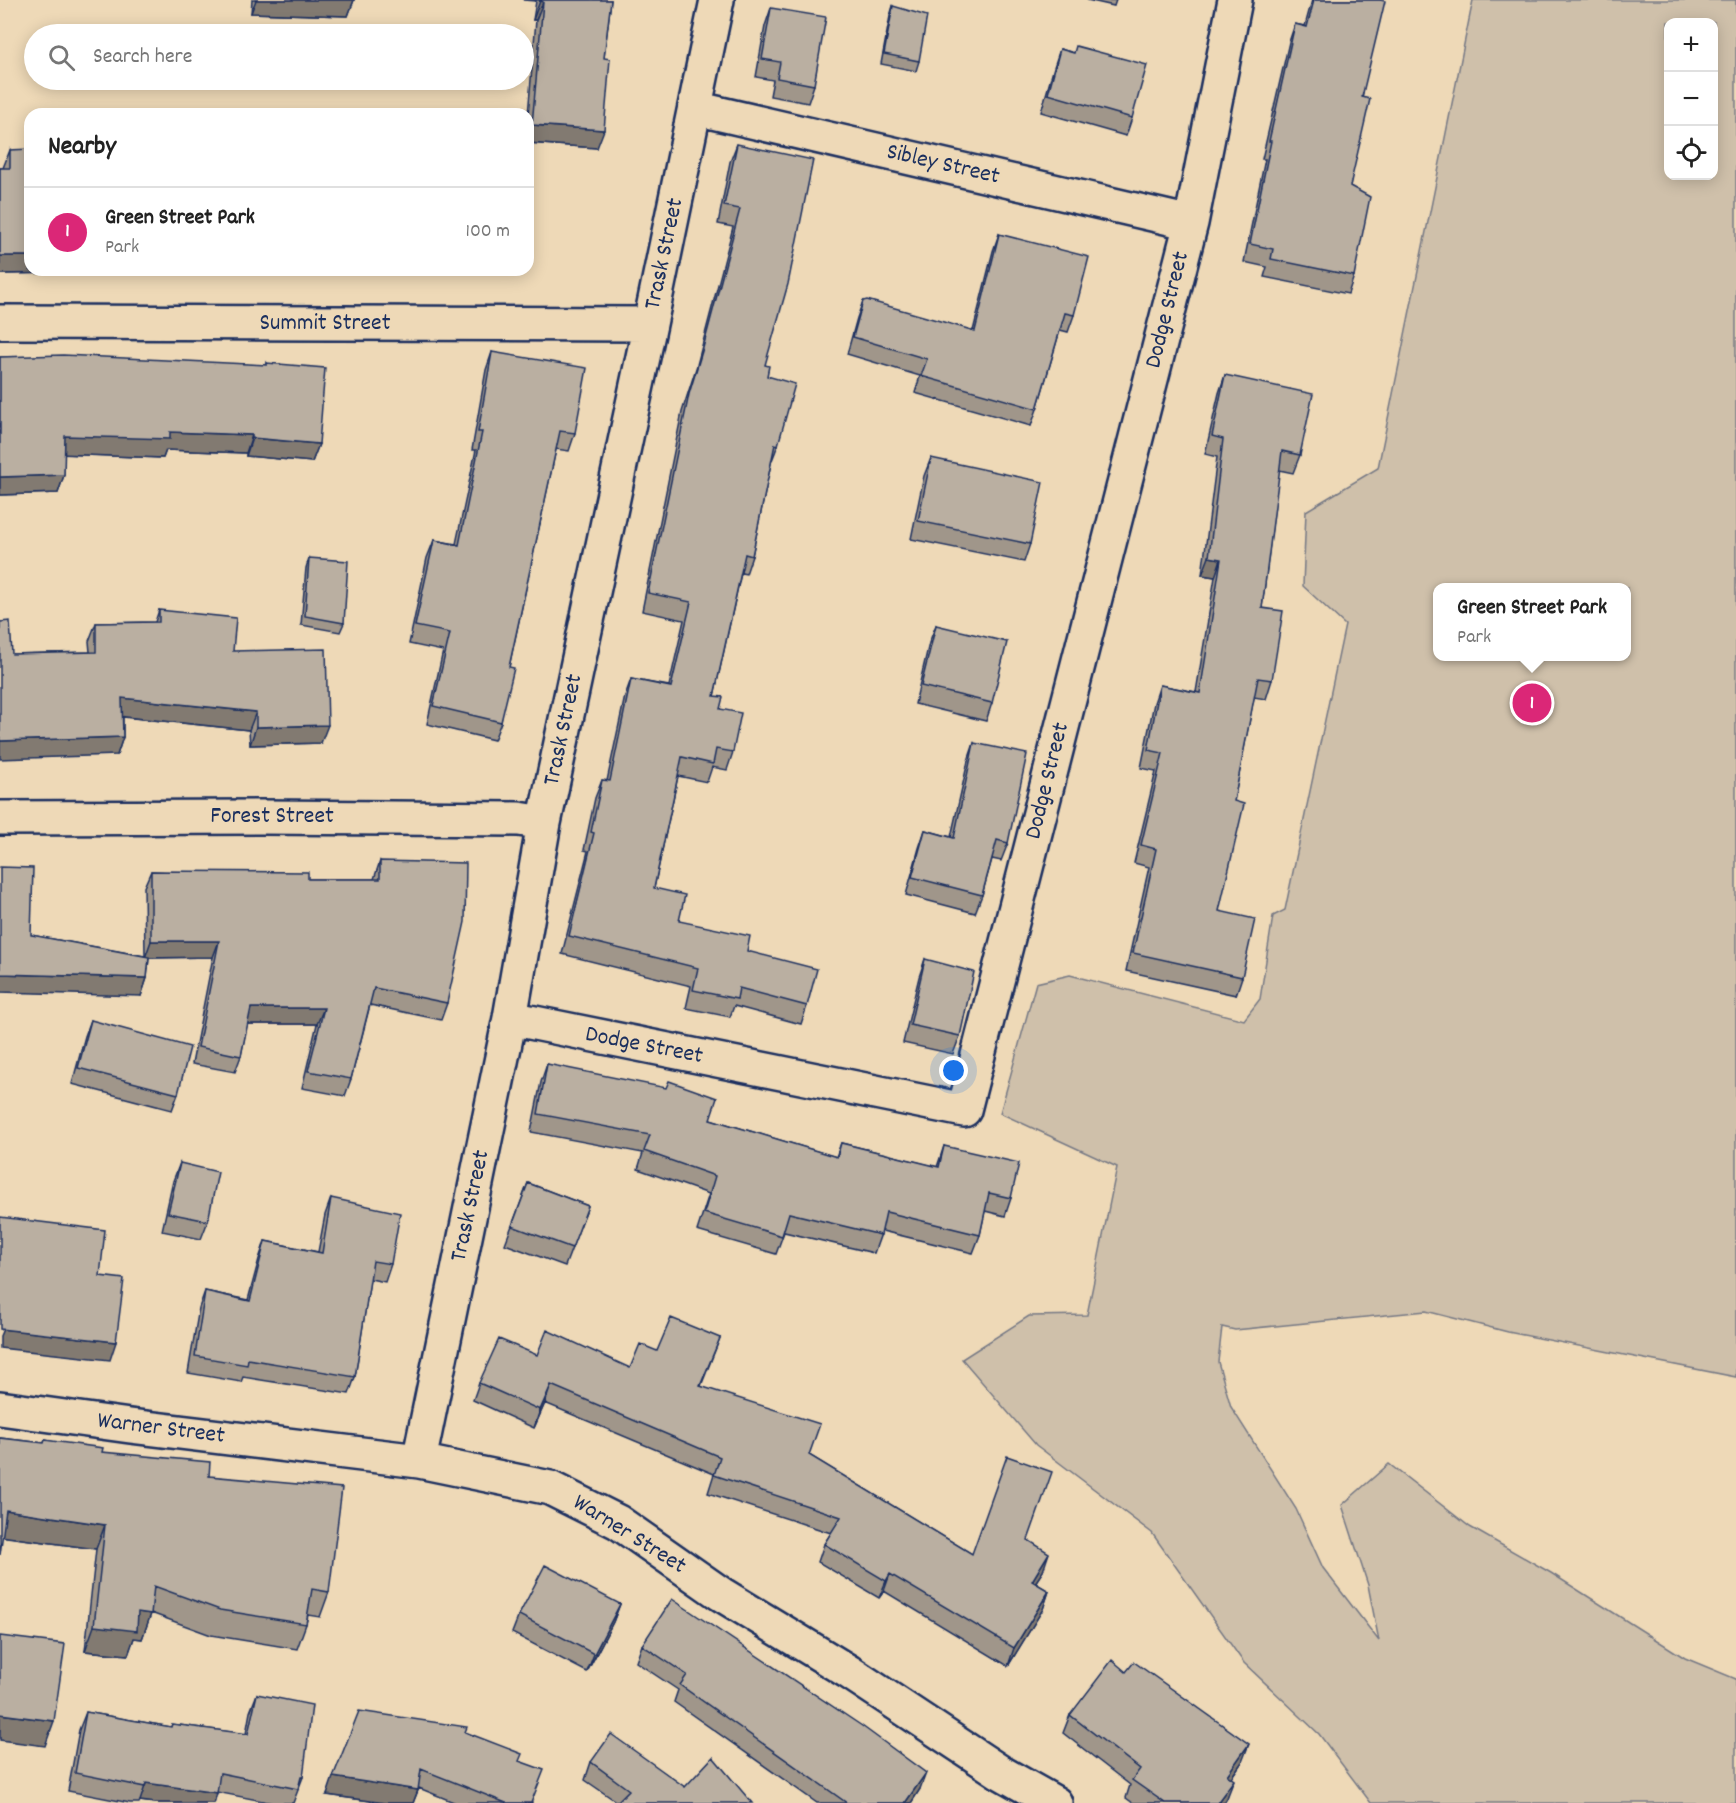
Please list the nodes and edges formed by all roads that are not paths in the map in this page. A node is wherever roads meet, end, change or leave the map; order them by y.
1 (717, 0) edge
2 (1235, 0) edge
3 (695, 108) junction
4 (1191, 223) junction
5 (0, 322) edge
6 (650, 324) junction
7 (0, 818) edge
8 (544, 823) junction
9 (510, 1018) junction
10 (0, 1408) edge
11 (419, 1461) junction
12 (1055, 1803) edge

1 - 3 street, Trask Street
2 - 4 street, Dodge Street
3 - 4 street, Sibley Street
3 - 6 street, Trask Street
4 - 9 street, Dodge Street
5 - 6 street, Summit Street
6 - 8 street, Trask Street
7 - 8 street, Forest Street
8 - 9 street, Trask Street
9 - 11 street, Trask Street
10 - 11 street, Warner Street
11 - 12 street, Warner Street

